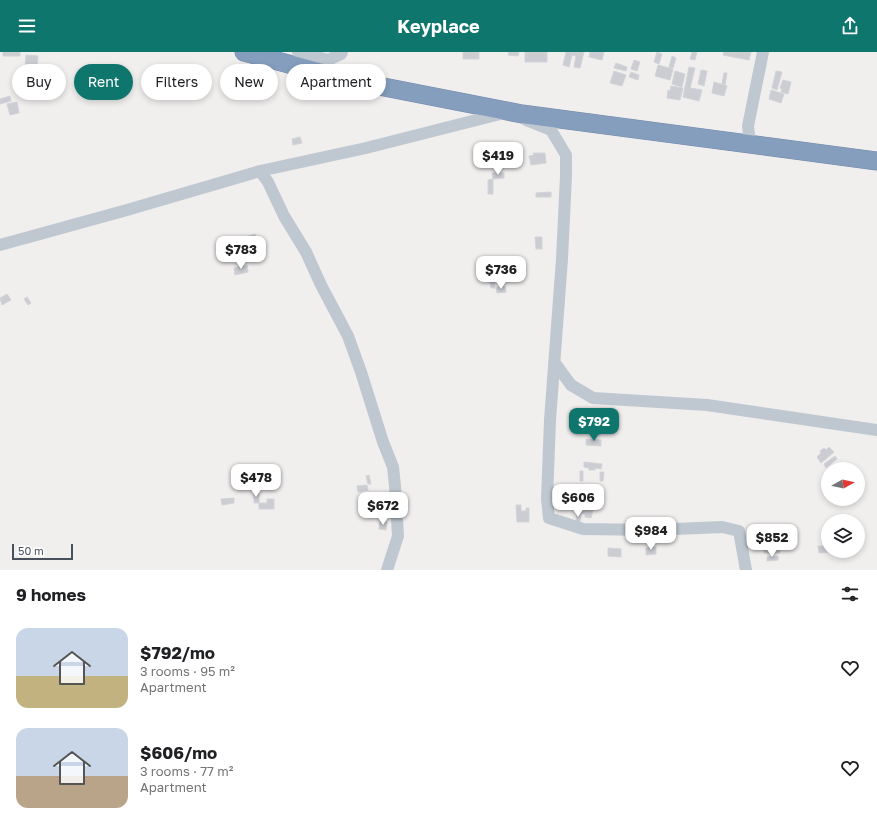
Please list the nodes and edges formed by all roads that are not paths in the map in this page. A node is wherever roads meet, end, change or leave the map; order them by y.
1 (244, 52) edge
2 (298, 52) edge
3 (342, 52) edge
4 (763, 52) edge
5 (509, 112) junction
6 (490, 116) junction
7 (750, 144) junction
8 (877, 160) edge
9 (260, 171) junction
10 (0, 245) edge
11 (555, 363) junction
12 (877, 430) edge
13 (387, 570) edge
14 (746, 570) edge

1 - 5 highway
2 - 3 street
4 - 7 street
5 - 6 street
5 - 7 highway
6 - 9 street
6 - 11 street
7 - 8 highway
9 - 10 street
9 - 13 street
11 - 12 street
11 - 14 street

